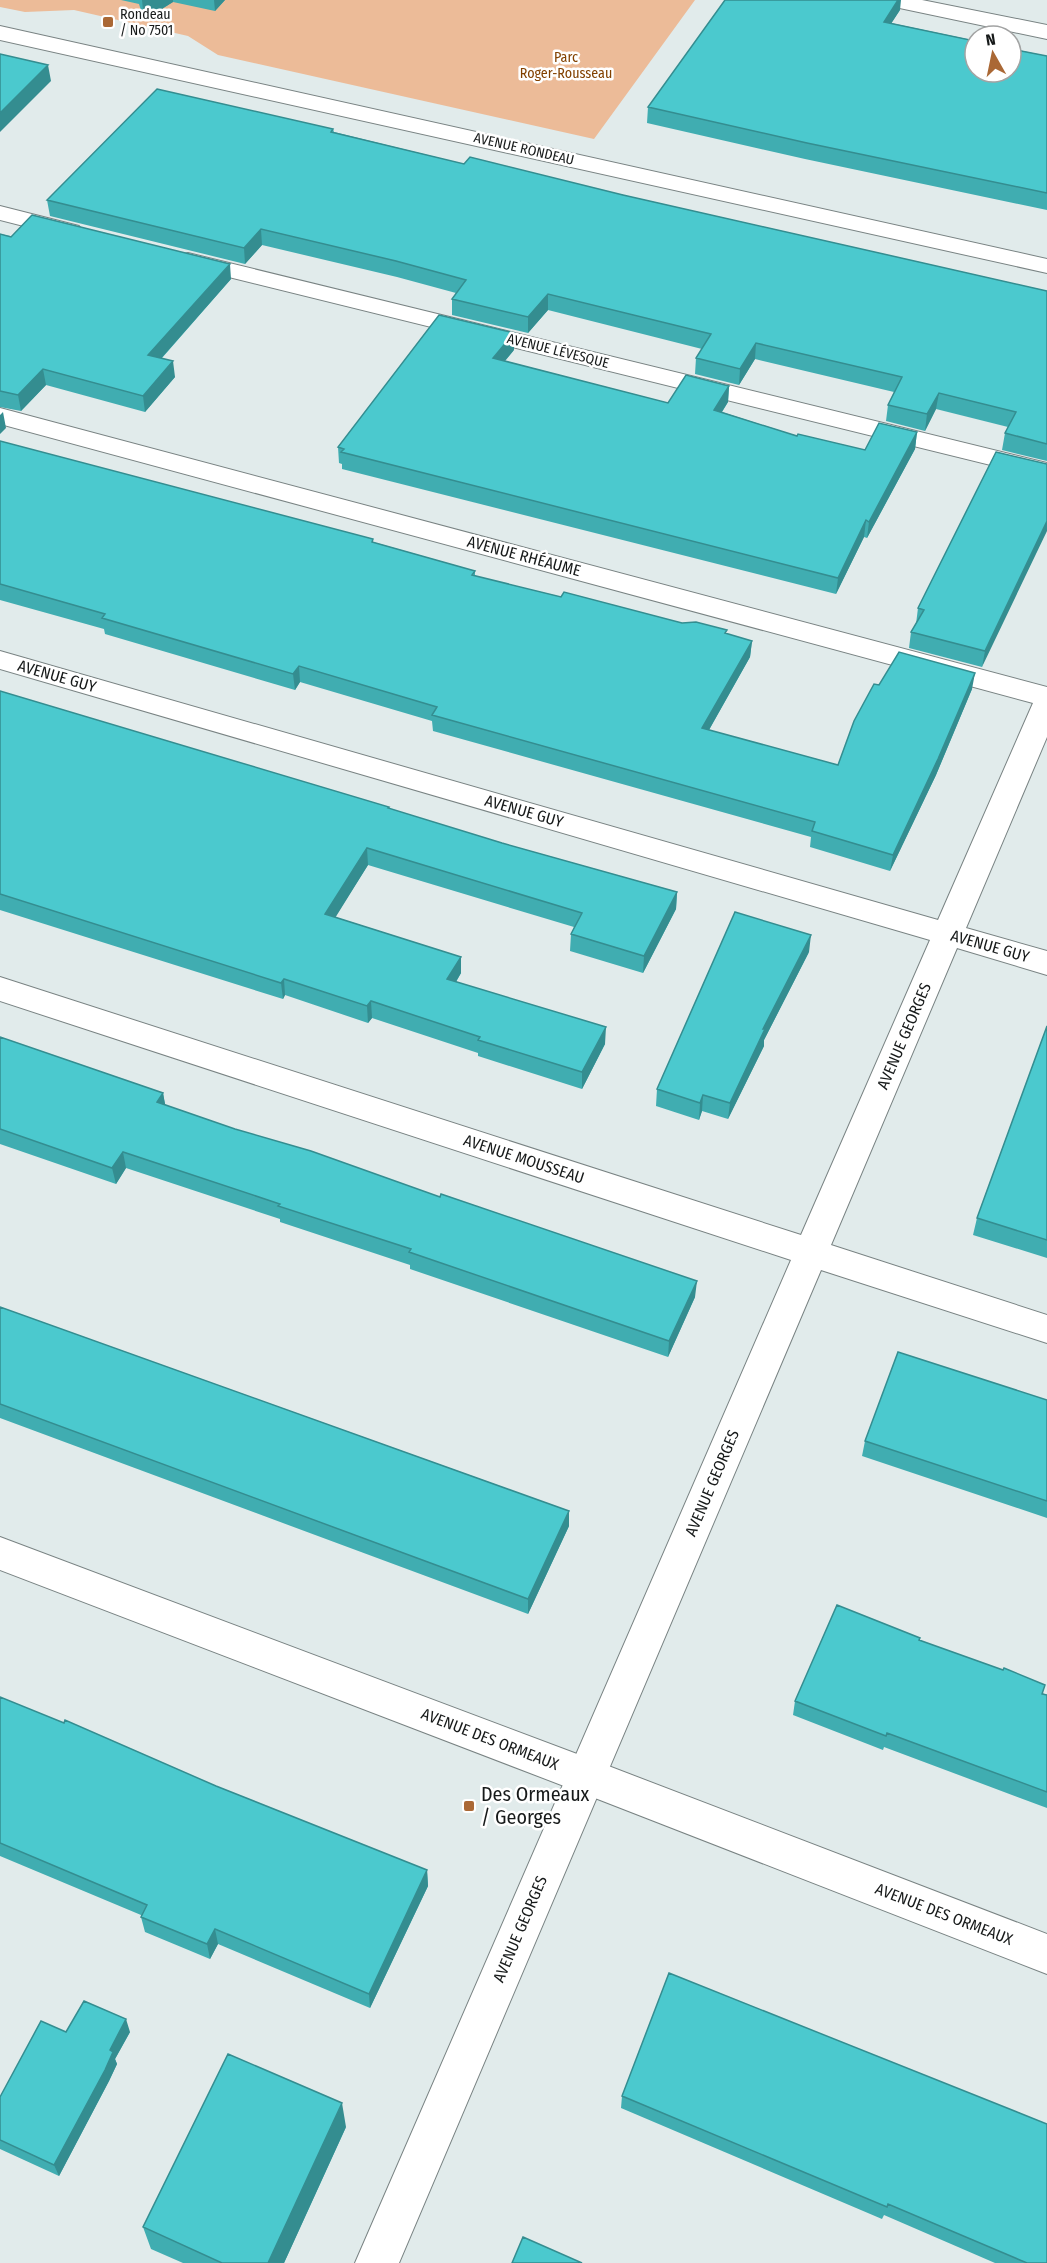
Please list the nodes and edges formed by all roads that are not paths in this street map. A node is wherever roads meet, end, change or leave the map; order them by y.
1 (890, 0) edge
2 (1047, 32) edge
3 (0, 33) edge
4 (0, 213) edge
5 (93, 236) edge
6 (163, 253) edge
7 (1047, 266) edge
8 (0, 416) edge
9 (1047, 471) edge
10 (0, 660) edge
11 (1047, 697) edge
12 (1047, 703) edge
13 (948, 934) junction
14 (1047, 963) edge
15 (0, 989) edge
16 (811, 1252) junction
17 (1047, 1329) edge
18 (0, 1553) edge
19 (585, 1776) junction
20 (1047, 1954) edge
21 (377, 2263) edge

1 - 2 street
3 - 7 street, AVENUE RONDEAU
4 - 5 street
6 - 9 street, AVENUE LÉVESQUE
8 - 11 street, AVENUE RHÉAUME
10 - 13 street, AVENUE GUY
12 - 13 street, AVENUE GEORGES
13 - 14 street, AVENUE GUY
13 - 16 street, AVENUE GEORGES
15 - 16 street, AVENUE MOUSSEAU
16 - 17 street, AVENUE MOUSSEAU
16 - 19 street, AVENUE GEORGES
18 - 19 street, AVENUE DES ORMEAUX
19 - 20 street, AVENUE DES ORMEAUX
19 - 21 street, AVENUE GEORGES

